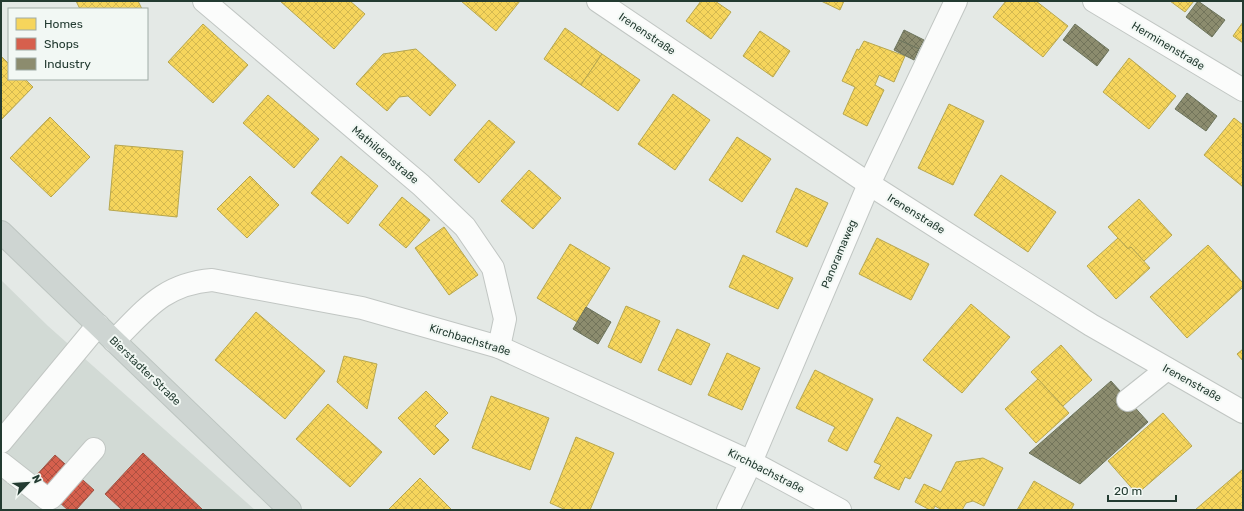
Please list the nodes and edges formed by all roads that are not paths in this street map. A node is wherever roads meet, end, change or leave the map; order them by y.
1 (204, 1) edge
2 (598, 1) edge
3 (956, 1) edge
4 (1094, 1) edge
5 (1243, 90) edge
6 (869, 184) junction
7 (1, 232) edge
8 (98, 325) junction
9 (114, 341) junction
10 (499, 347) junction
11 (1167, 370) junction
12 (1128, 400) dead end
13 (1243, 412) edge
14 (1, 442) edge
15 (94, 449) dead end
16 (751, 462) junction
17 (1, 463) edge
18 (290, 510) edge
19 (728, 510) edge
20 (840, 510) edge

1 - 10 street, Mathildenstraße
2 - 6 street, Irenenstraße
3 - 6 street, Panoramaweg
4 - 5 street, Herminenstraße
6 - 11 street, Irenenstraße
6 - 16 street, Panoramaweg
7 - 8 main road, Bierstadter Straße
8 - 9 main road, Bierstadter Straße
8 - 14 street
9 - 10 street, Kirchbachstraße
9 - 18 main road, Bierstadter Straße
10 - 16 street, Kirchbachstraße
11 - 12 street
11 - 13 street, Irenenstraße
15 - 17 street
16 - 19 street, Panoramaweg
16 - 20 street, Kirchbachstraße

